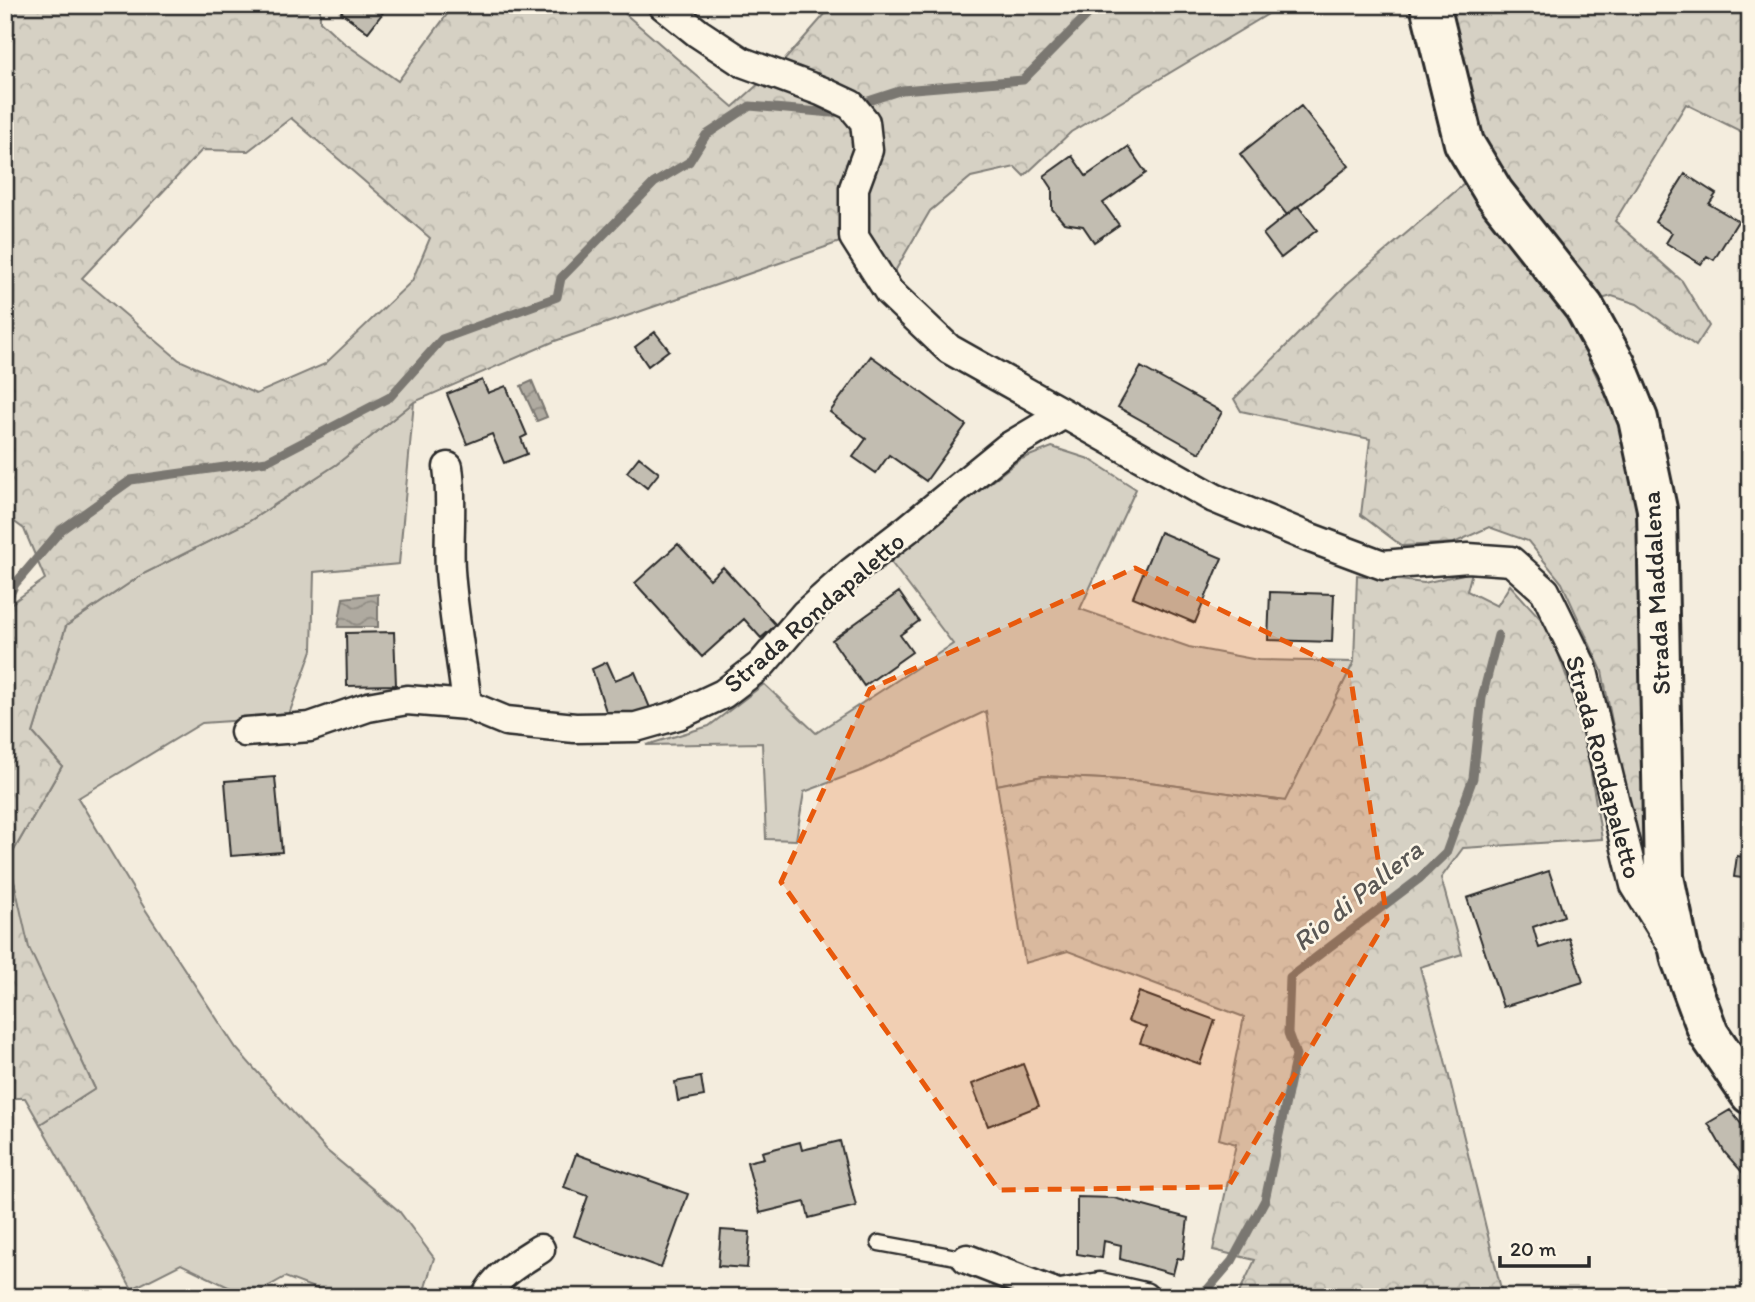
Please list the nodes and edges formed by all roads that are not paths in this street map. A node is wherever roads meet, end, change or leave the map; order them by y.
1 (663, 5) edge
2 (1430, 5) edge
3 (1064, 414) junction
4 (448, 467) dead end
5 (467, 705) junction
6 (246, 732) dead end
7 (1681, 959) junction
8 (1750, 1094) edge
9 (879, 1243) dead end
10 (540, 1249) dead end
11 (967, 1259) joint
12 (1050, 1295) edge
13 (486, 1297) edge
14 (1144, 1297) edge

1 - 3 street, Strada Rondapaletto
2 - 7 street, Strada Maddalena
3 - 5 street, Strada Rondapaletto
3 - 7 street, Strada Rondapaletto
4 - 5 street
5 - 6 street, Strada Rondapaletto
7 - 8 street, Strada Maddalena
9 - 11 lane
10 - 13 street
11 - 12 street
12 - 14 street

